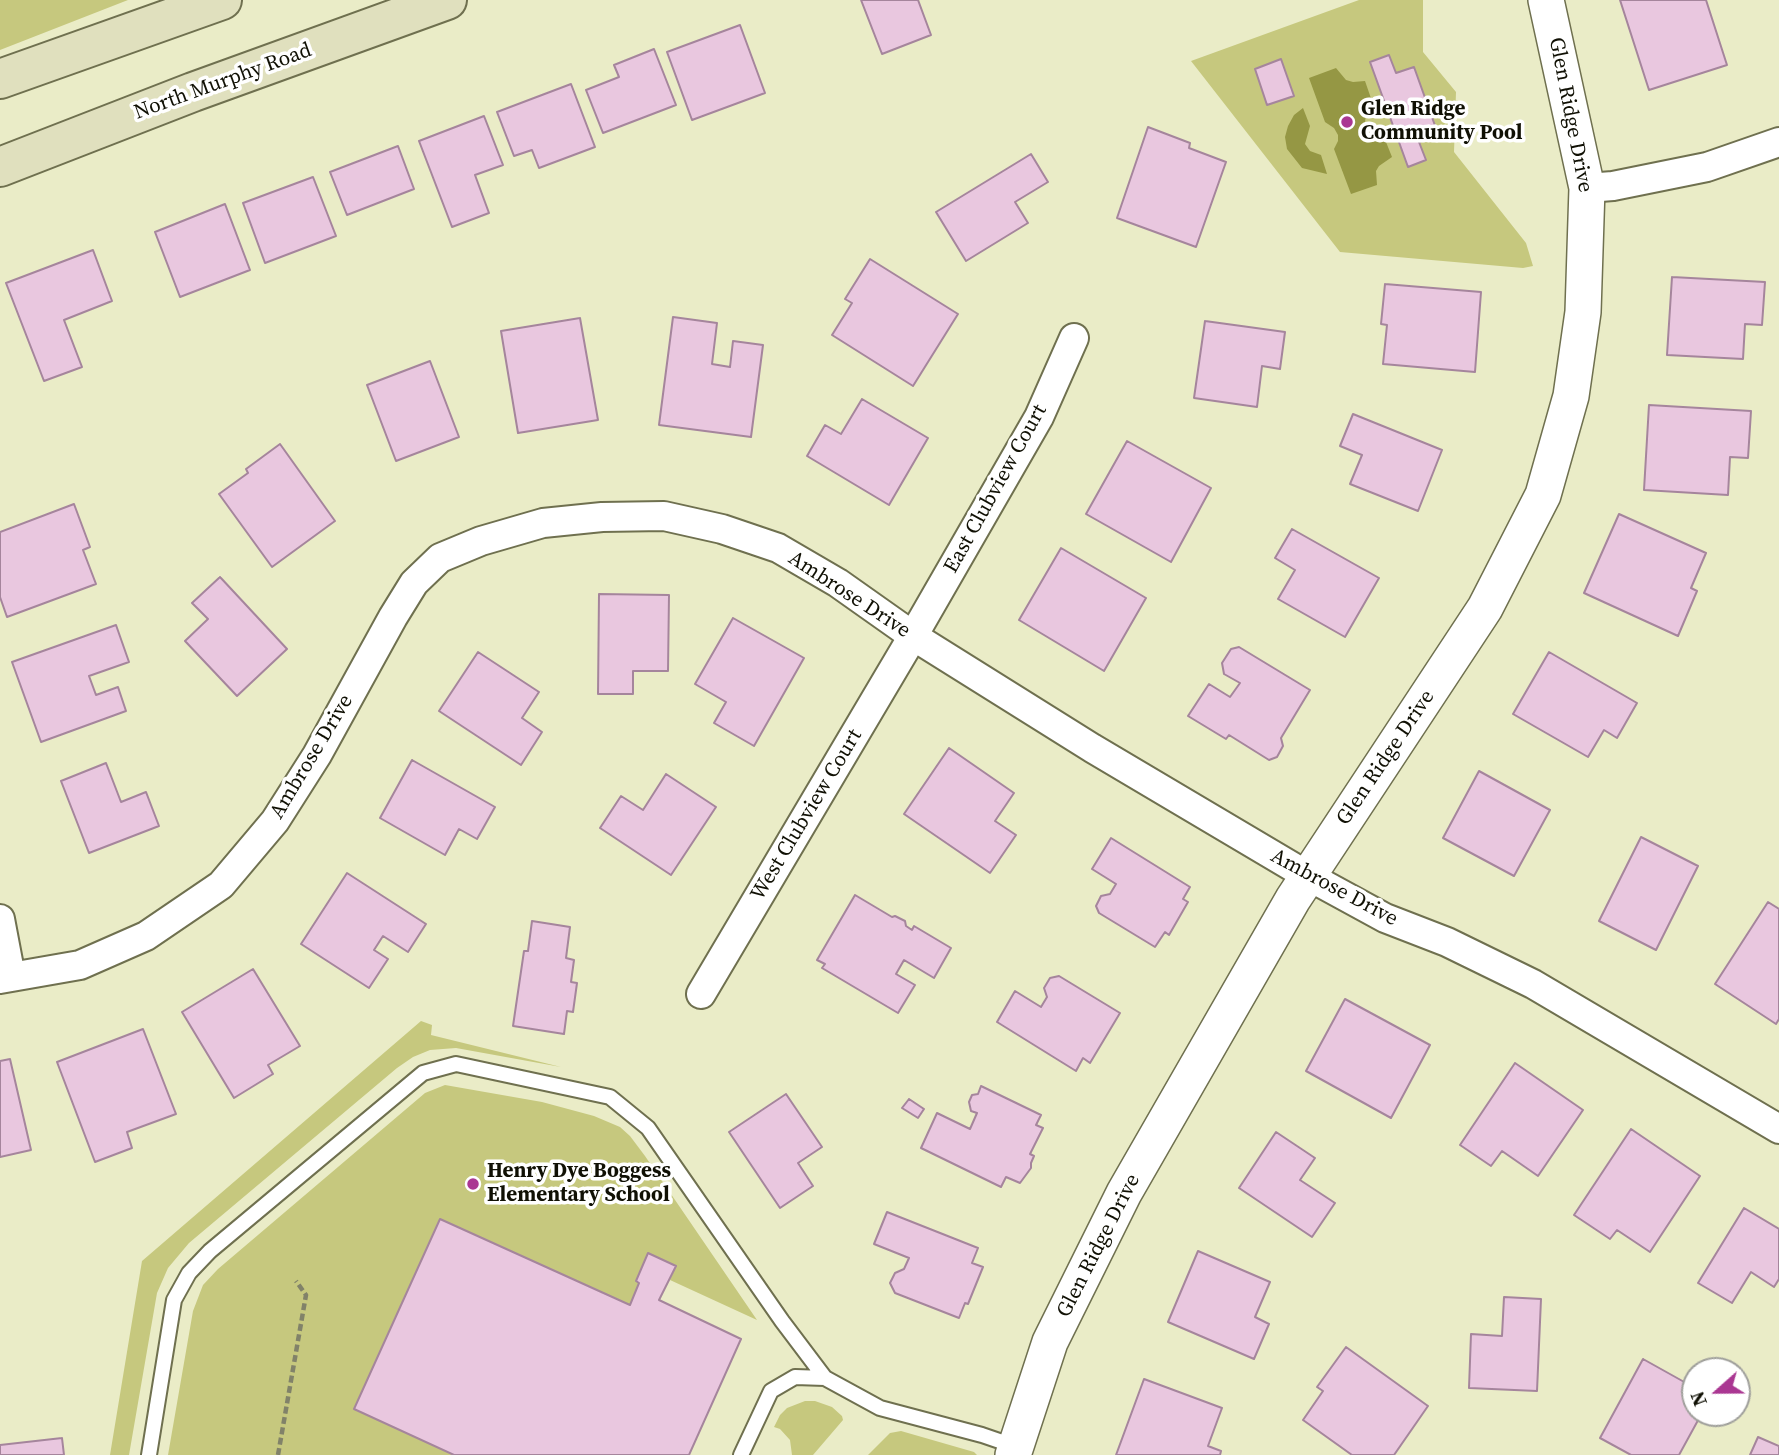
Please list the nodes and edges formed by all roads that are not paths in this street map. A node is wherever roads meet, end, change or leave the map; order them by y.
1 (222, 0) edge
2 (447, 0) edge
3 (1544, 5) edge
4 (0, 79) edge
5 (1779, 142) edge
6 (0, 167) edge
7 (1587, 188) junction
8 (1074, 338) dead end
9 (913, 636) junction
10 (1308, 876) junction
11 (0, 919) edge
12 (6, 978) edge
13 (701, 994) dead end
14 (1779, 1129) edge
15 (825, 1378) junction
16 (1014, 1451) edge
17 (149, 1455) edge
18 (741, 1455) edge

1 - 4 main road
2 - 6 main road, North Murphy Road
3 - 7 street, Glen Ridge Drive
5 - 7 street
7 - 10 street, Glen Ridge Drive
8 - 9 street, East Clubview Court
9 - 10 street, Ambrose Drive
9 - 12 street, Ambrose Drive
9 - 13 street, West Clubview Court
10 - 14 street, Ambrose Drive
10 - 16 street, Glen Ridge Drive
11 - 12 street
15 - 16 lane
15 - 17 lane
15 - 18 lane

